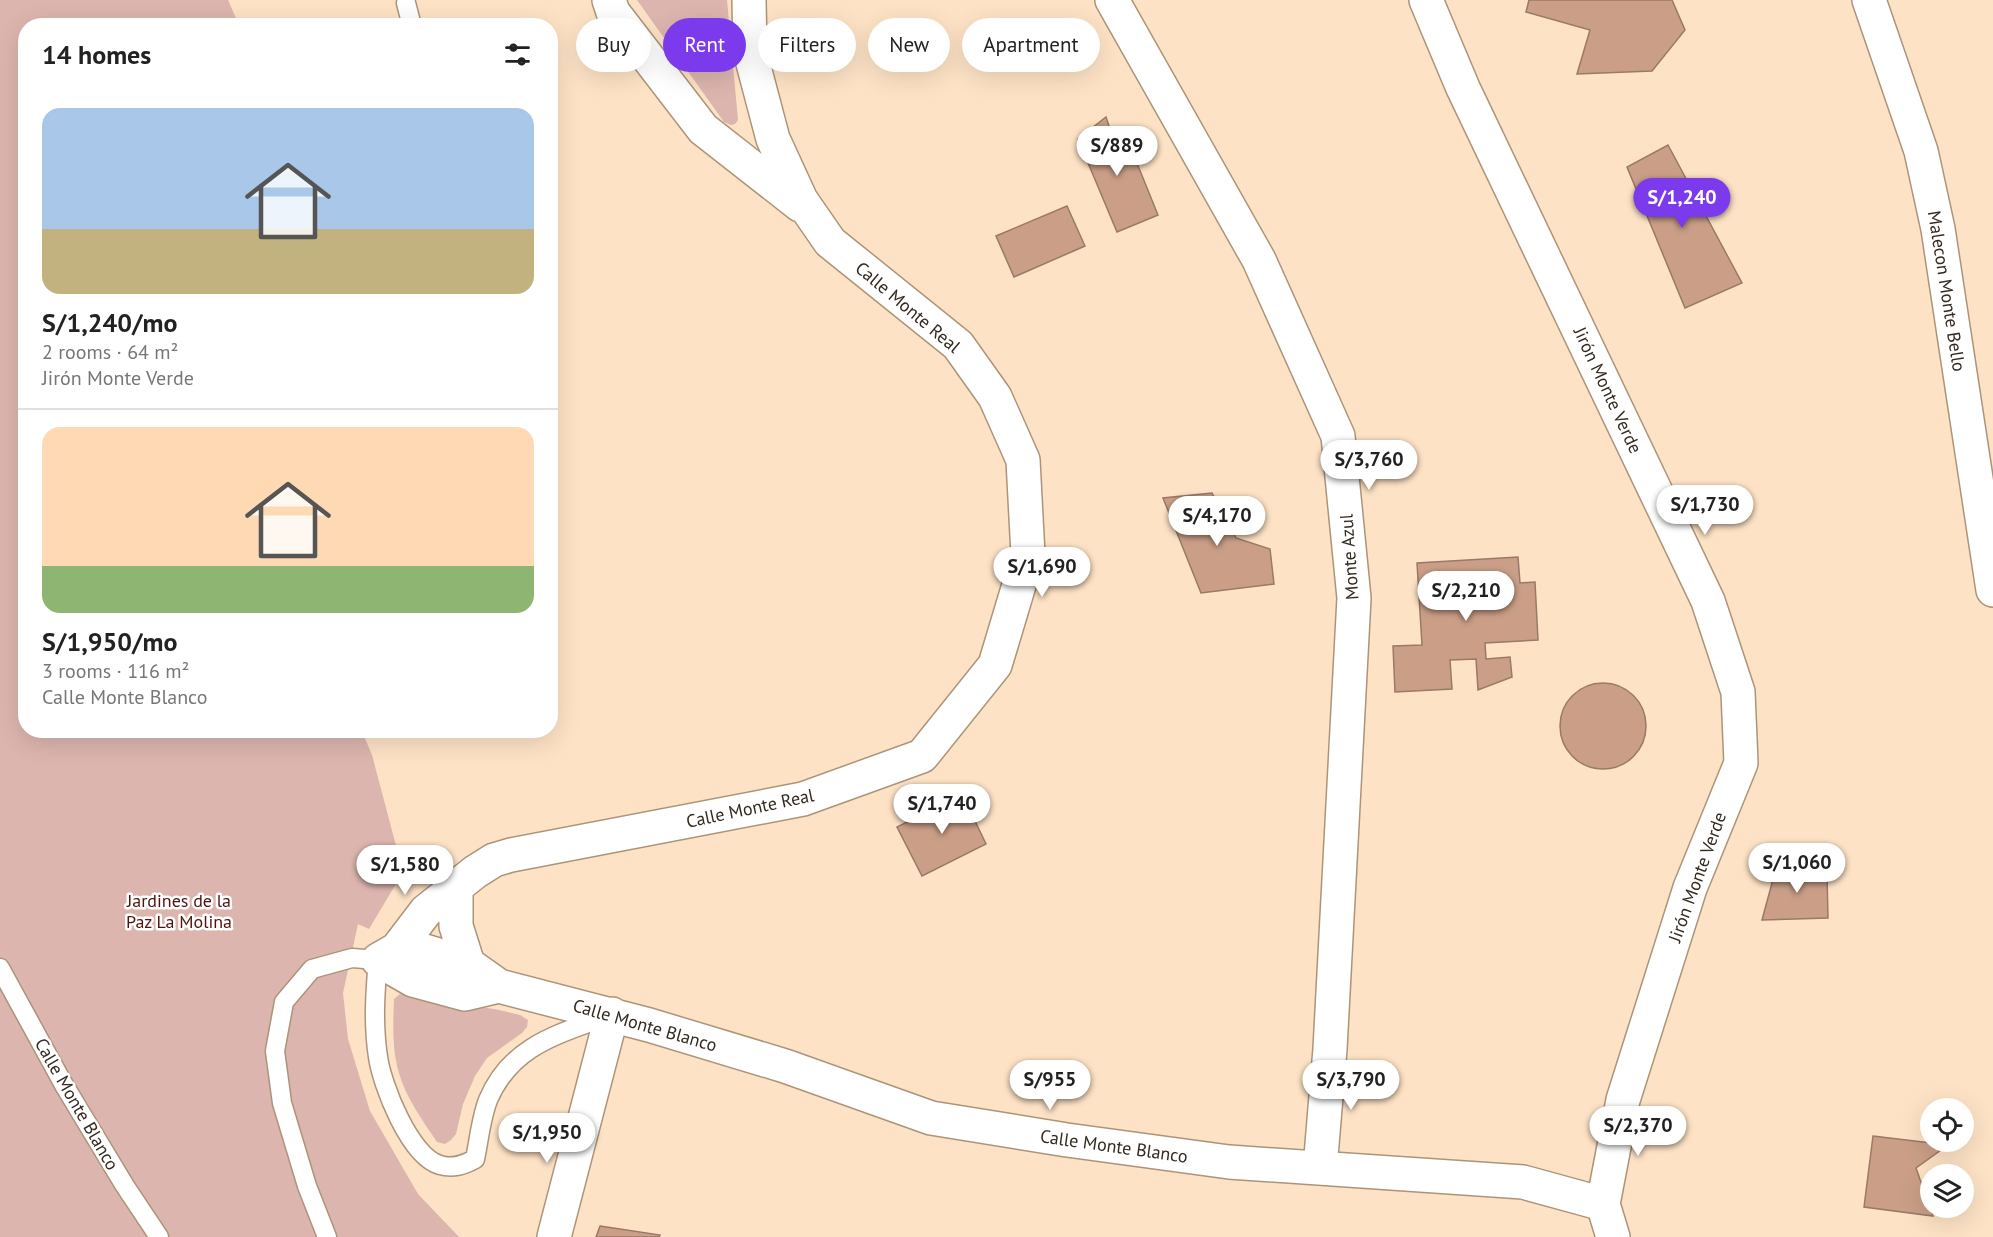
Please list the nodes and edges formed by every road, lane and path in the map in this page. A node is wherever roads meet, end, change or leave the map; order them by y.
1 (609, 0) edge
2 (749, 0) edge
3 (1112, 0) edge
4 (1426, 0) edge
5 (1869, 0) edge
6 (410, 1) edge
7 (411, 18) edge
8 (808, 210) junction
9 (1993, 590) edge
10 (456, 888) junction
11 (388, 955) junction
12 (468, 964) junction
13 (0, 968) edge
14 (499, 986) junction
15 (612, 1014) junction
16 (1320, 1168) junction
17 (1603, 1204) junction
18 (159, 1237) edge
19 (327, 1237) edge
20 (554, 1237) edge
21 (1613, 1237) edge

1 - 8 street
2 - 8 street, Calle Monte Real
3 - 16 street, Monte Azul
4 - 17 street, Jirón Monte Verde
5 - 9 street, Malecon Monte Bello
6 - 7 lane
8 - 10 street, Calle Monte Real
10 - 11 street, Calle Monte Real
10 - 12 street
11 - 12 street, Calle Monte Blanco
11 - 14 street, Calle Monte Blanco
11 - 15 lane
11 - 19 lane, Calle Monte Blanco
12 - 14 street, Calle Monte Blanco
13 - 18 lane, Calle Monte Blanco
14 - 15 street, Calle Monte Blanco
15 - 16 street, Calle Monte Blanco
15 - 20 street
16 - 17 street, Calle Monte Blanco
17 - 21 street

